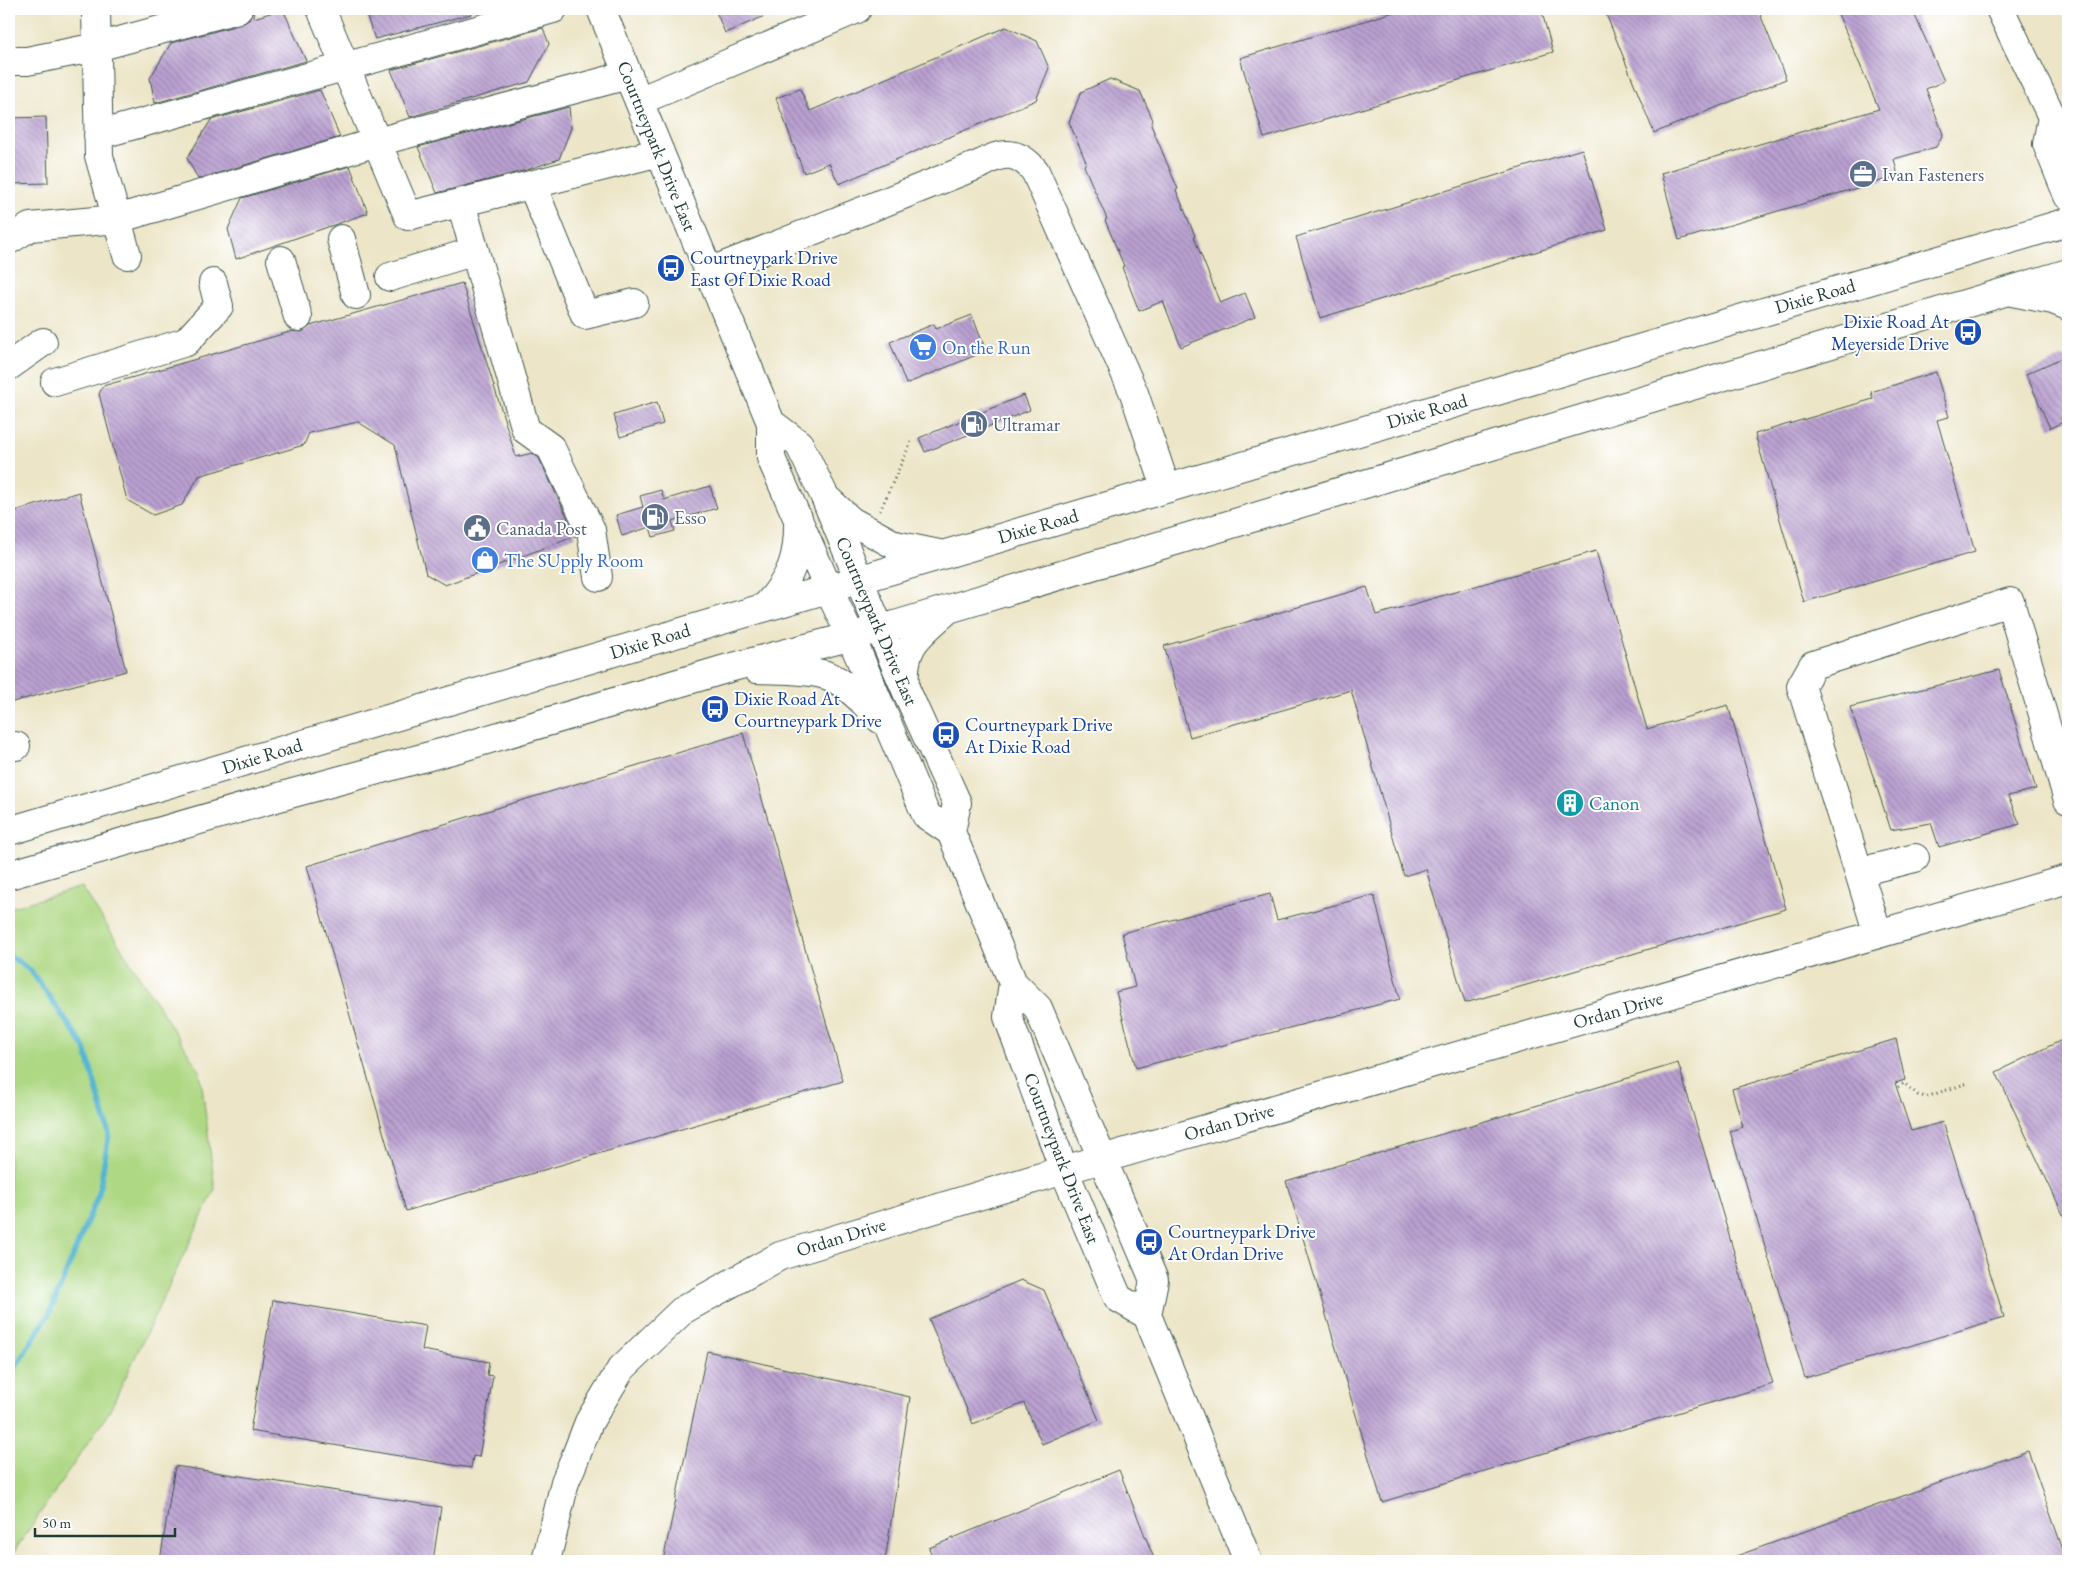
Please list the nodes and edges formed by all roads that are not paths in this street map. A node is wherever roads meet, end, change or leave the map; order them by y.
1 (96, 9) edge
2 (238, 9) edge
3 (321, 9) edge
4 (553, 9) edge
5 (601, 9) edge
6 (857, 9) edge
7 (2000, 9) edge
8 (97, 47) junction
9 (9, 61) edge
10 (345, 66) junction
11 (628, 75) junction
12 (639, 101) junction
13 (2060, 122) edge
14 (98, 135) junction
15 (377, 142) junction
16 (660, 152) junction
17 (532, 185) junction
18 (2068, 196) edge
19 (462, 203) junction
20 (117, 219) junction
21 (2068, 222) edge
22 (341, 239) dead end
23 (9, 240) edge
24 (475, 251) junction
25 (127, 255) dead end
26 (281, 260) dead end
27 (709, 272) junction
28 (2068, 274) edge
29 (390, 277) dead end
30 (213, 283) dead end
31 (2008, 292) junction
32 (356, 295) dead end
33 (634, 303) dead end
34 (2068, 306) edge
35 (298, 317) dead end
36 (43, 342) dead end
37 (9, 366) edge
38 (55, 382) dead end
39 (771, 423) junction
40 (1166, 488) junction
41 (825, 497) junction
42 (798, 518) junction
43 (940, 554) junction
44 (598, 577) dead end
45 (859, 580) junction
46 (828, 588) junction
47 (766, 606) junction
48 (951, 607) junction
49 (880, 630) junction
50 (851, 637) junction
51 (729, 668) junction
52 (906, 690) junction
53 (890, 729) junction
54 (2068, 800) edge
55 (9, 831) edge
56 (951, 832) junction
57 (1915, 858) dead end
58 (1859, 872) junction
59 (9, 875) edge
60 (2068, 879) edge
61 (1878, 934) junction
62 (1013, 983) junction
63 (1102, 1159) junction
64 (1064, 1170) junction
65 (1147, 1315) junction
66 (546, 1561) edge
67 (1248, 1561) edge

1 - 8 main road
2 - 8 main road
3 - 10 main road
4 - 10 main road
5 - 11 main road, Courtneypark Drive East
6 - 12 main road
7 - 13 main road
8 - 9 main road
8 - 14 main road
10 - 14 main road
10 - 15 main road
11 - 12 main road, Courtneypark Drive East
11 - 15 main road
12 - 16 main road, Courtneypark Drive East
13 - 18 main road
14 - 20 main road
15 - 19 main road
15 - 20 main road
16 - 17 main road
16 - 27 main road, Courtneypark Drive East
17 - 19 main road
17 - 33 main road
19 - 24 main road
20 - 23 main road
20 - 25 main road
21 - 40 main road, Dixie Road
22 - 32 main road
24 - 29 main road
24 - 44 main road
26 - 35 main road
27 - 39 main road, Courtneypark Drive East
27 - 40 main road
28 - 31 main road
30 - 38 main road
31 - 34 main road
31 - 48 main road
36 - 37 main road
39 - 41 main road, Courtneypark Drive East
39 - 42 main road, Courtneypark Drive East
40 - 43 main road, Dixie Road
41 - 43 main road
41 - 45 main road, Courtneypark Drive East
42 - 46 main road, Courtneypark Drive East
42 - 47 main road
43 - 45 main road, Dixie Road
45 - 46 main road, Dixie Road
45 - 49 main road, Courtneypark Drive East
46 - 47 main road, Dixie Road
46 - 50 main road, Courtneypark Drive East
47 - 55 main road, Dixie Road
48 - 49 main road
48 - 52 main road
49 - 50 main road
49 - 52 main road, Courtneypark Drive East
50 - 51 main road
50 - 53 main road, Courtneypark Drive East
51 - 53 main road
51 - 59 main road
52 - 56 main road, Courtneypark Drive East
53 - 56 main road, Courtneypark Drive East
54 - 58 main road
56 - 62 main road, Courtneypark Drive East
57 - 58 main road
58 - 61 main road
60 - 61 main road, Ordan Drive
61 - 63 main road, Ordan Drive
62 - 63 main road, Courtneypark Drive East
62 - 64 main road, Courtneypark Drive East
63 - 64 main road, Ordan Drive
63 - 65 main road, Courtneypark Drive East
64 - 65 main road, Courtneypark Drive East
64 - 66 main road, Ordan Drive
65 - 67 main road

